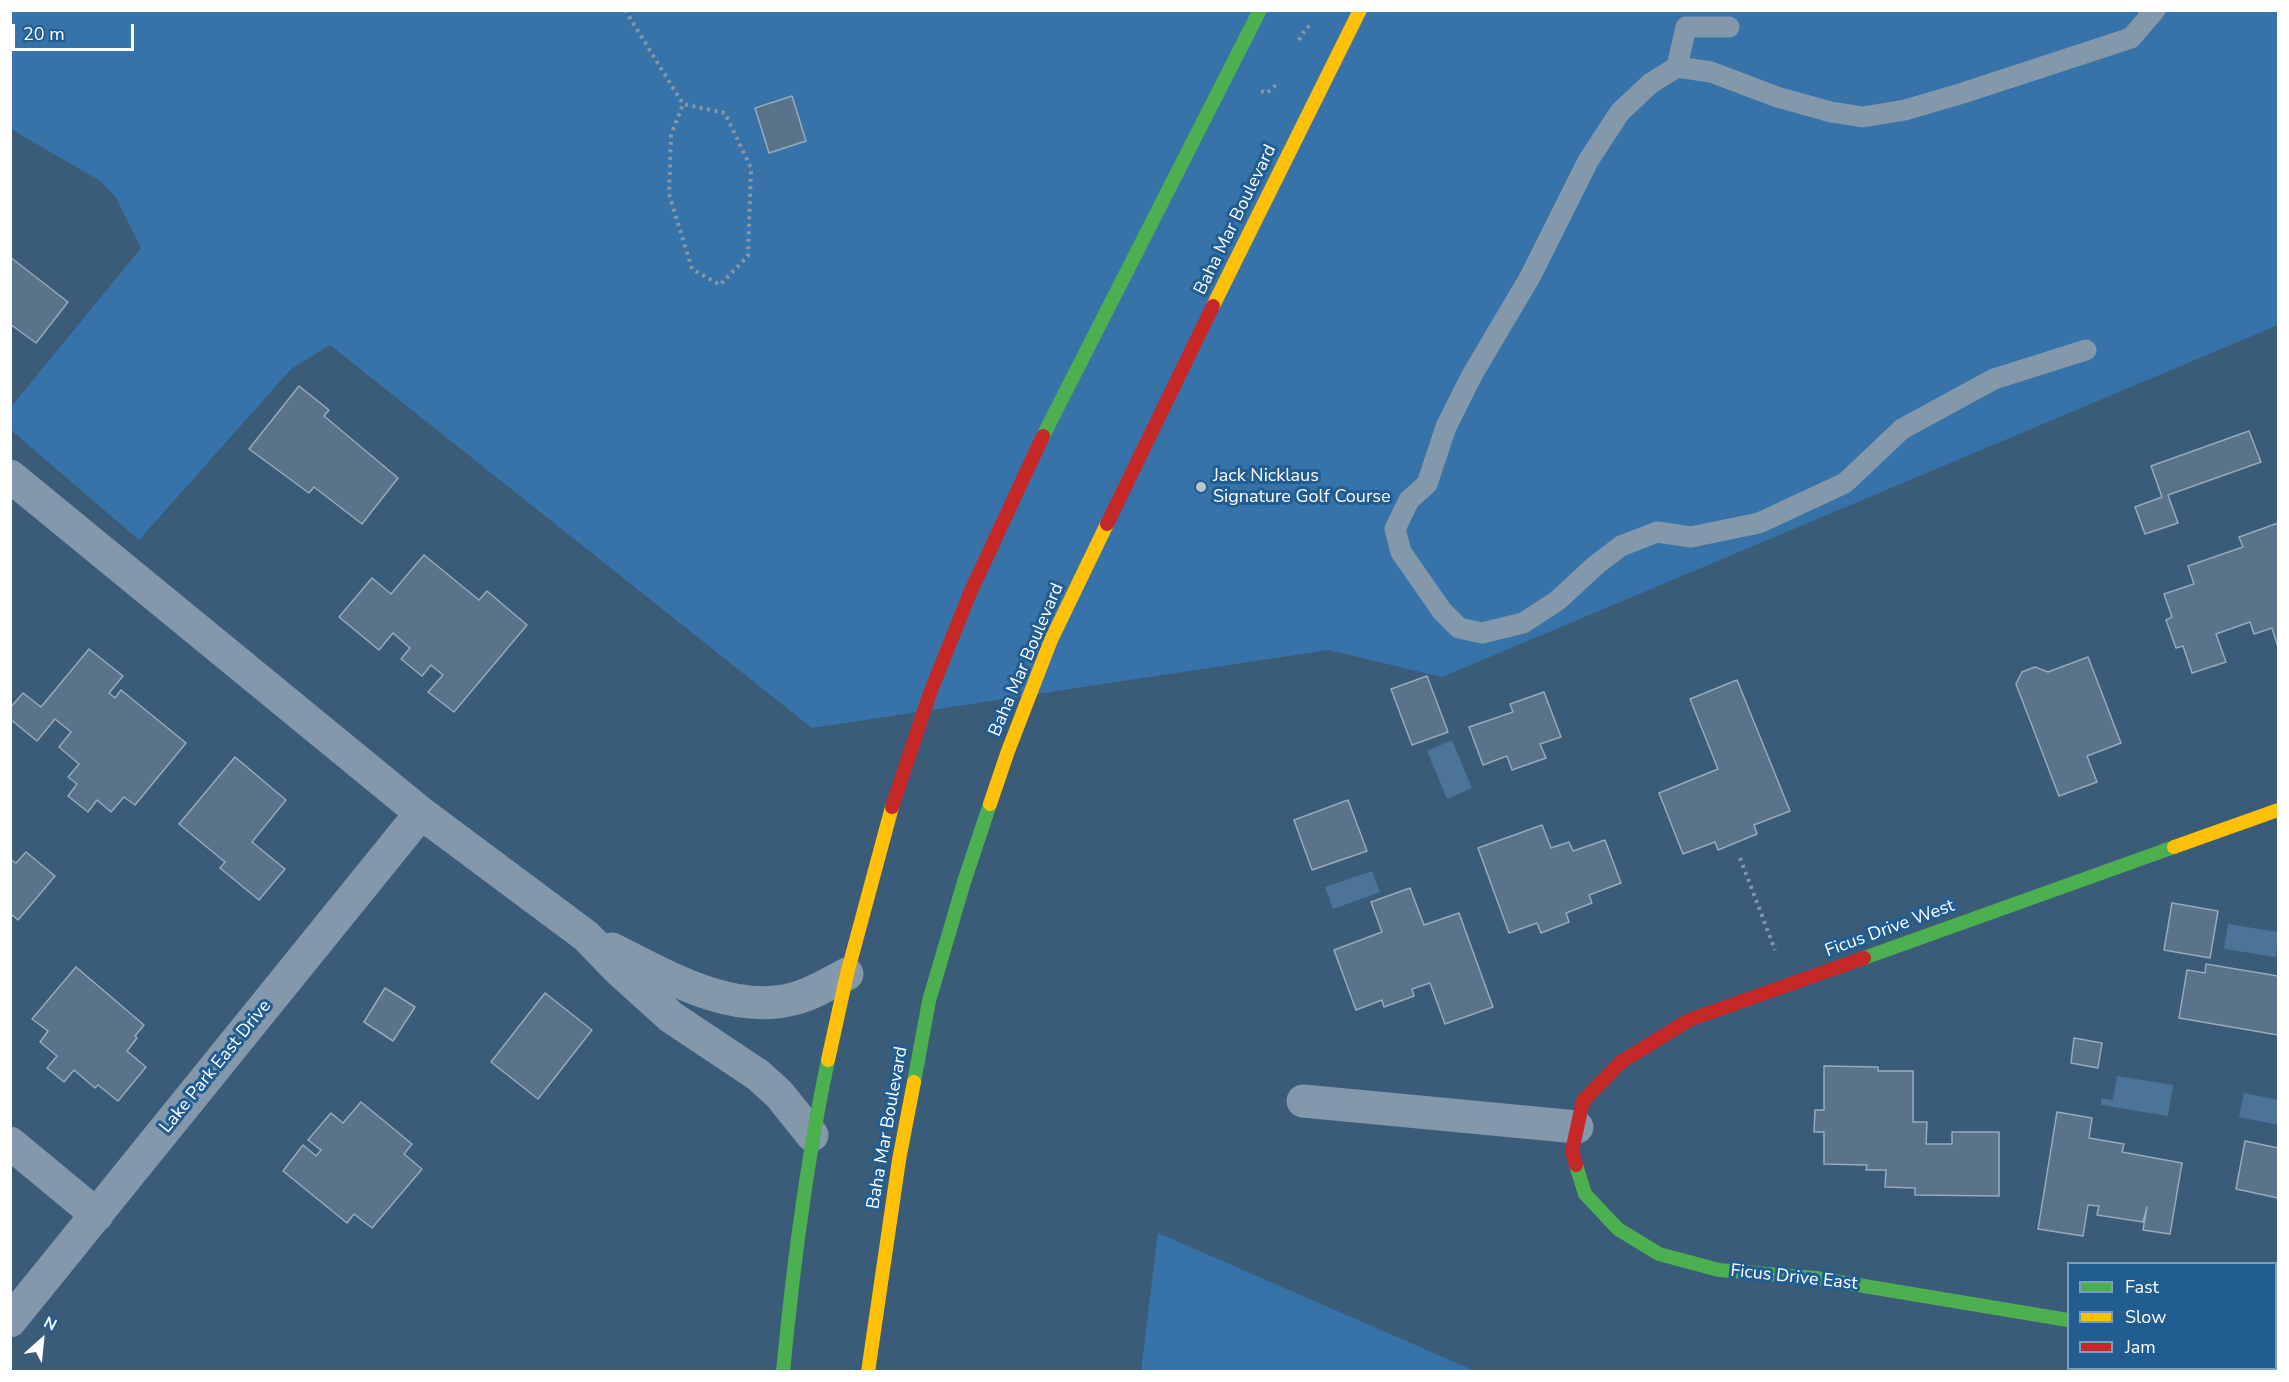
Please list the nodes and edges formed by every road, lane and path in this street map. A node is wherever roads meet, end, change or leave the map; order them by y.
1 (624, 10) edge
2 (1260, 10) edge
3 (1360, 10) edge
4 (2155, 10) edge
5 (1729, 27) dead end
6 (1346, 38) junction
7 (1297, 46) dead end
8 (1677, 67) junction
9 (1283, 74) dead end
10 (1227, 77) junction
11 (683, 104) junction
12 (2086, 350) dead end
13 (10, 476) edge
14 (2278, 810) edge
15 (421, 813) junction
16 (1740, 858) dead end
17 (586, 936) junction
18 (848, 974) junction
19 (1788, 985) junction
20 (1303, 1101) dead end
21 (812, 1135) junction
22 (1574, 1139) junction
23 (10, 1143) edge
24 (97, 1215) junction
25 (2067, 1320) edge
26 (10, 1321) edge
27 (783, 1371) edge
28 (868, 1371) edge

1 - 11 path
2 - 10 main road
3 - 6 main road, Baha Mar Boulevard
4 - 8 lane
5 - 8 lane
6 - 7 path
6 - 28 main road, Baha Mar Boulevard
8 - 12 lane
9 - 10 path
10 - 18 main road
11 - 11 path
13 - 15 street
14 - 19 main road, Ficus Drive West
15 - 17 street
15 - 24 street, Lake Park East Drive
16 - 19 path
17 - 18 street
17 - 21 street
18 - 21 main road
19 - 22 main road, Ficus Drive West
20 - 22 street
21 - 27 main road
22 - 25 main road, Ficus Drive East
23 - 24 street
24 - 26 street, Lake Park East Drive

